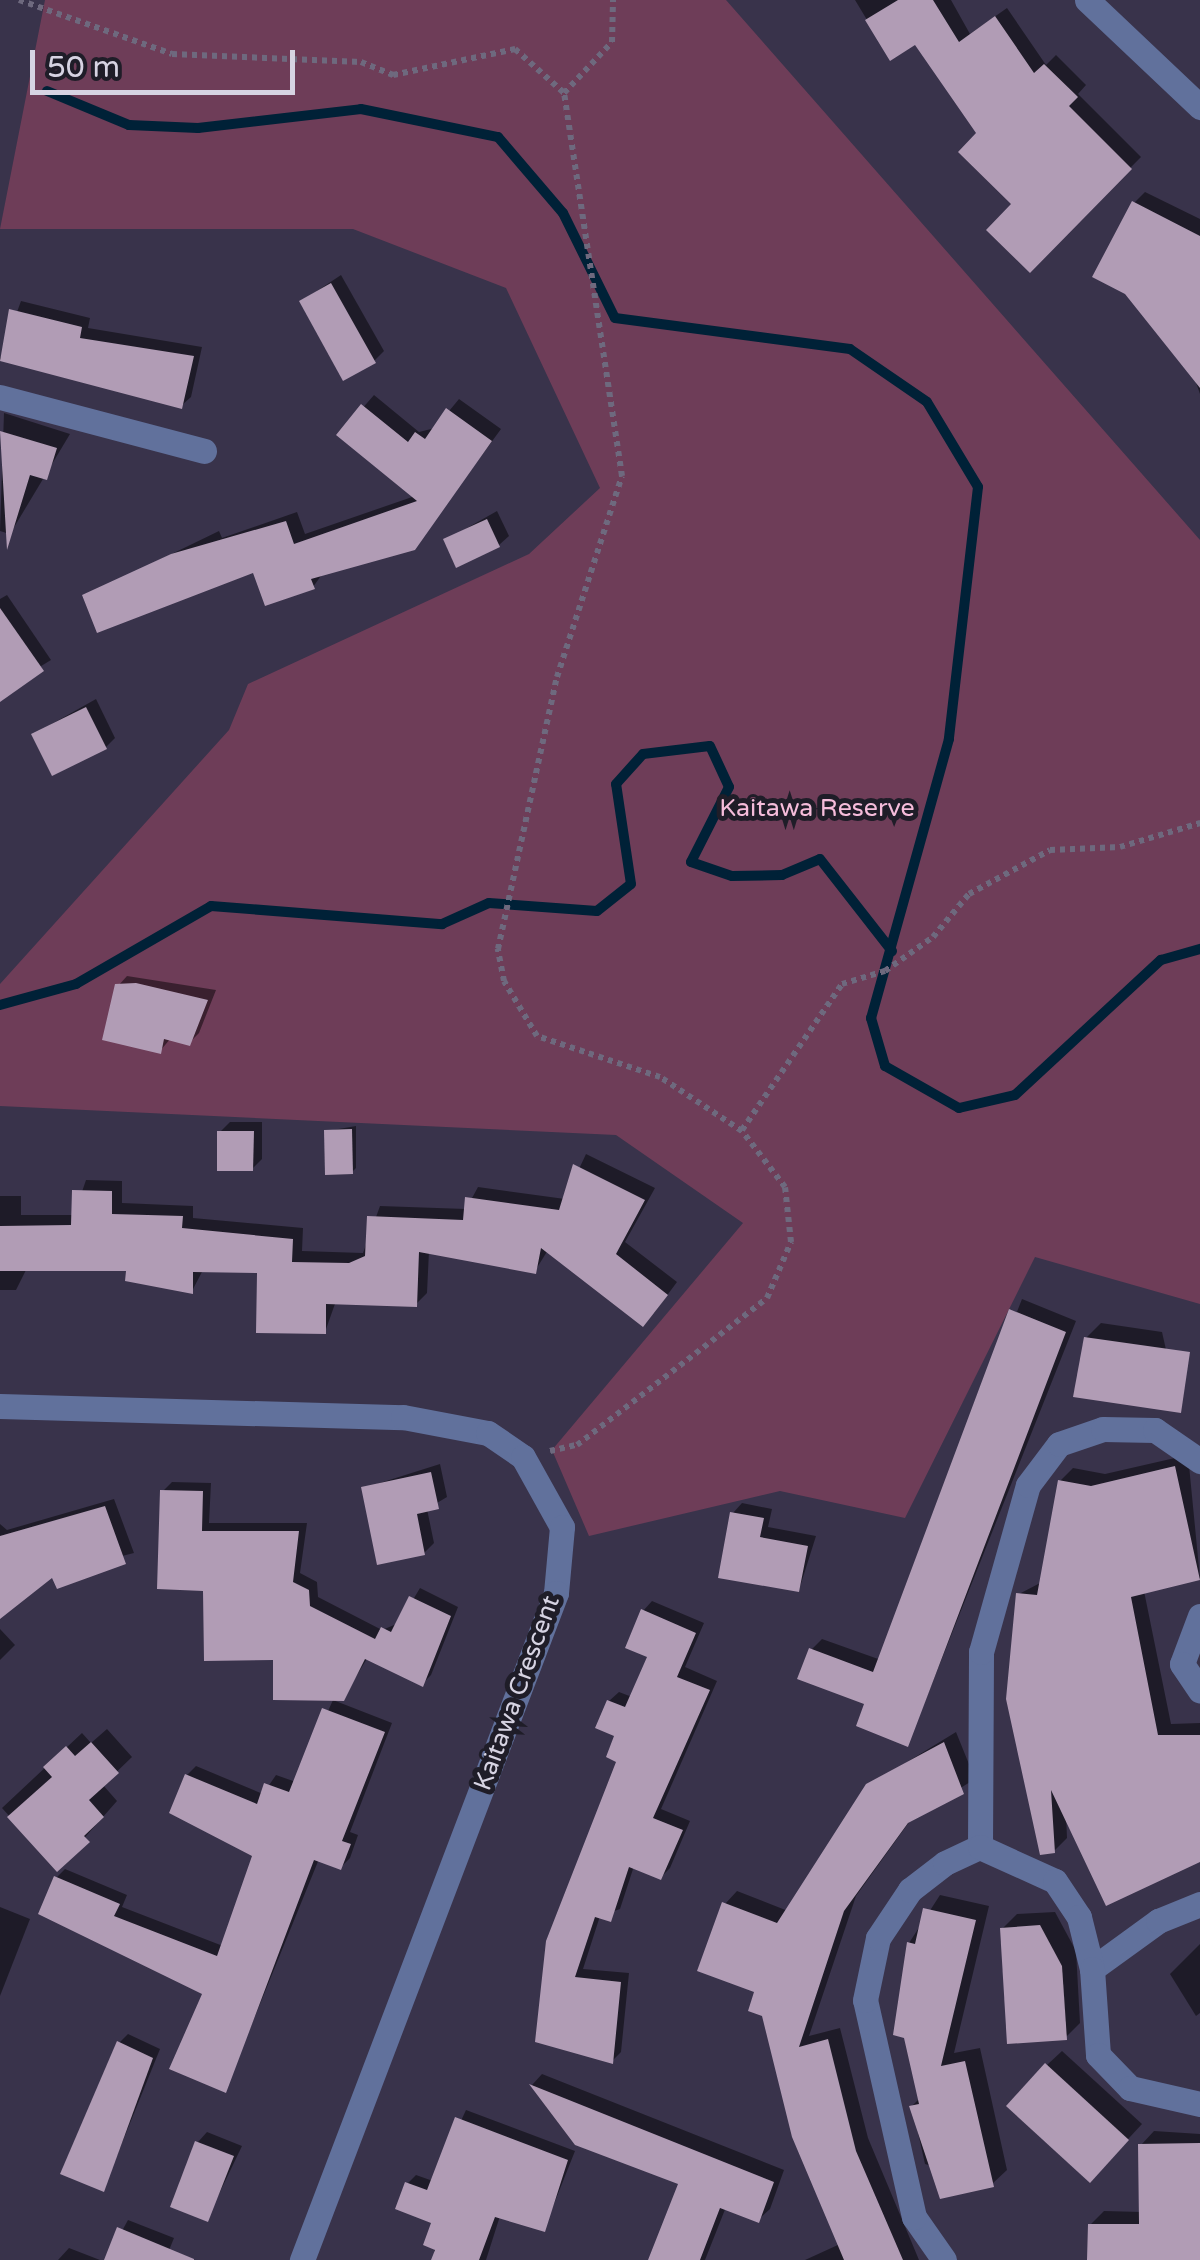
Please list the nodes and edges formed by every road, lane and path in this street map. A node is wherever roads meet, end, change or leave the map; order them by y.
1 (19, 0) edge
2 (613, 0) edge
3 (1087, 0) edge
4 (564, 93) junction
5 (1200, 107) edge
6 (0, 398) edge
7 (204, 451) dead end
8 (1200, 823) edge
9 (742, 1130) junction
10 (0, 1406) edge
11 (523, 1457) junction
12 (1200, 1461) edge
13 (1200, 1616) edge
14 (1200, 1691) edge
15 (980, 1846) junction
16 (1200, 1904) edge
17 (1092, 1969) junction
18 (1200, 2104) edge
19 (302, 2260) edge
20 (944, 2260) edge

1 - 4 path
2 - 4 path
3 - 5 street
4 - 9 path
6 - 7 street
8 - 9 path
9 - 11 path
10 - 11 street, Kaitawa Crescent
11 - 19 street, Kaitawa Crescent
12 - 15 street
13 - 14 street
15 - 17 street
15 - 20 street
16 - 17 street
17 - 18 street

